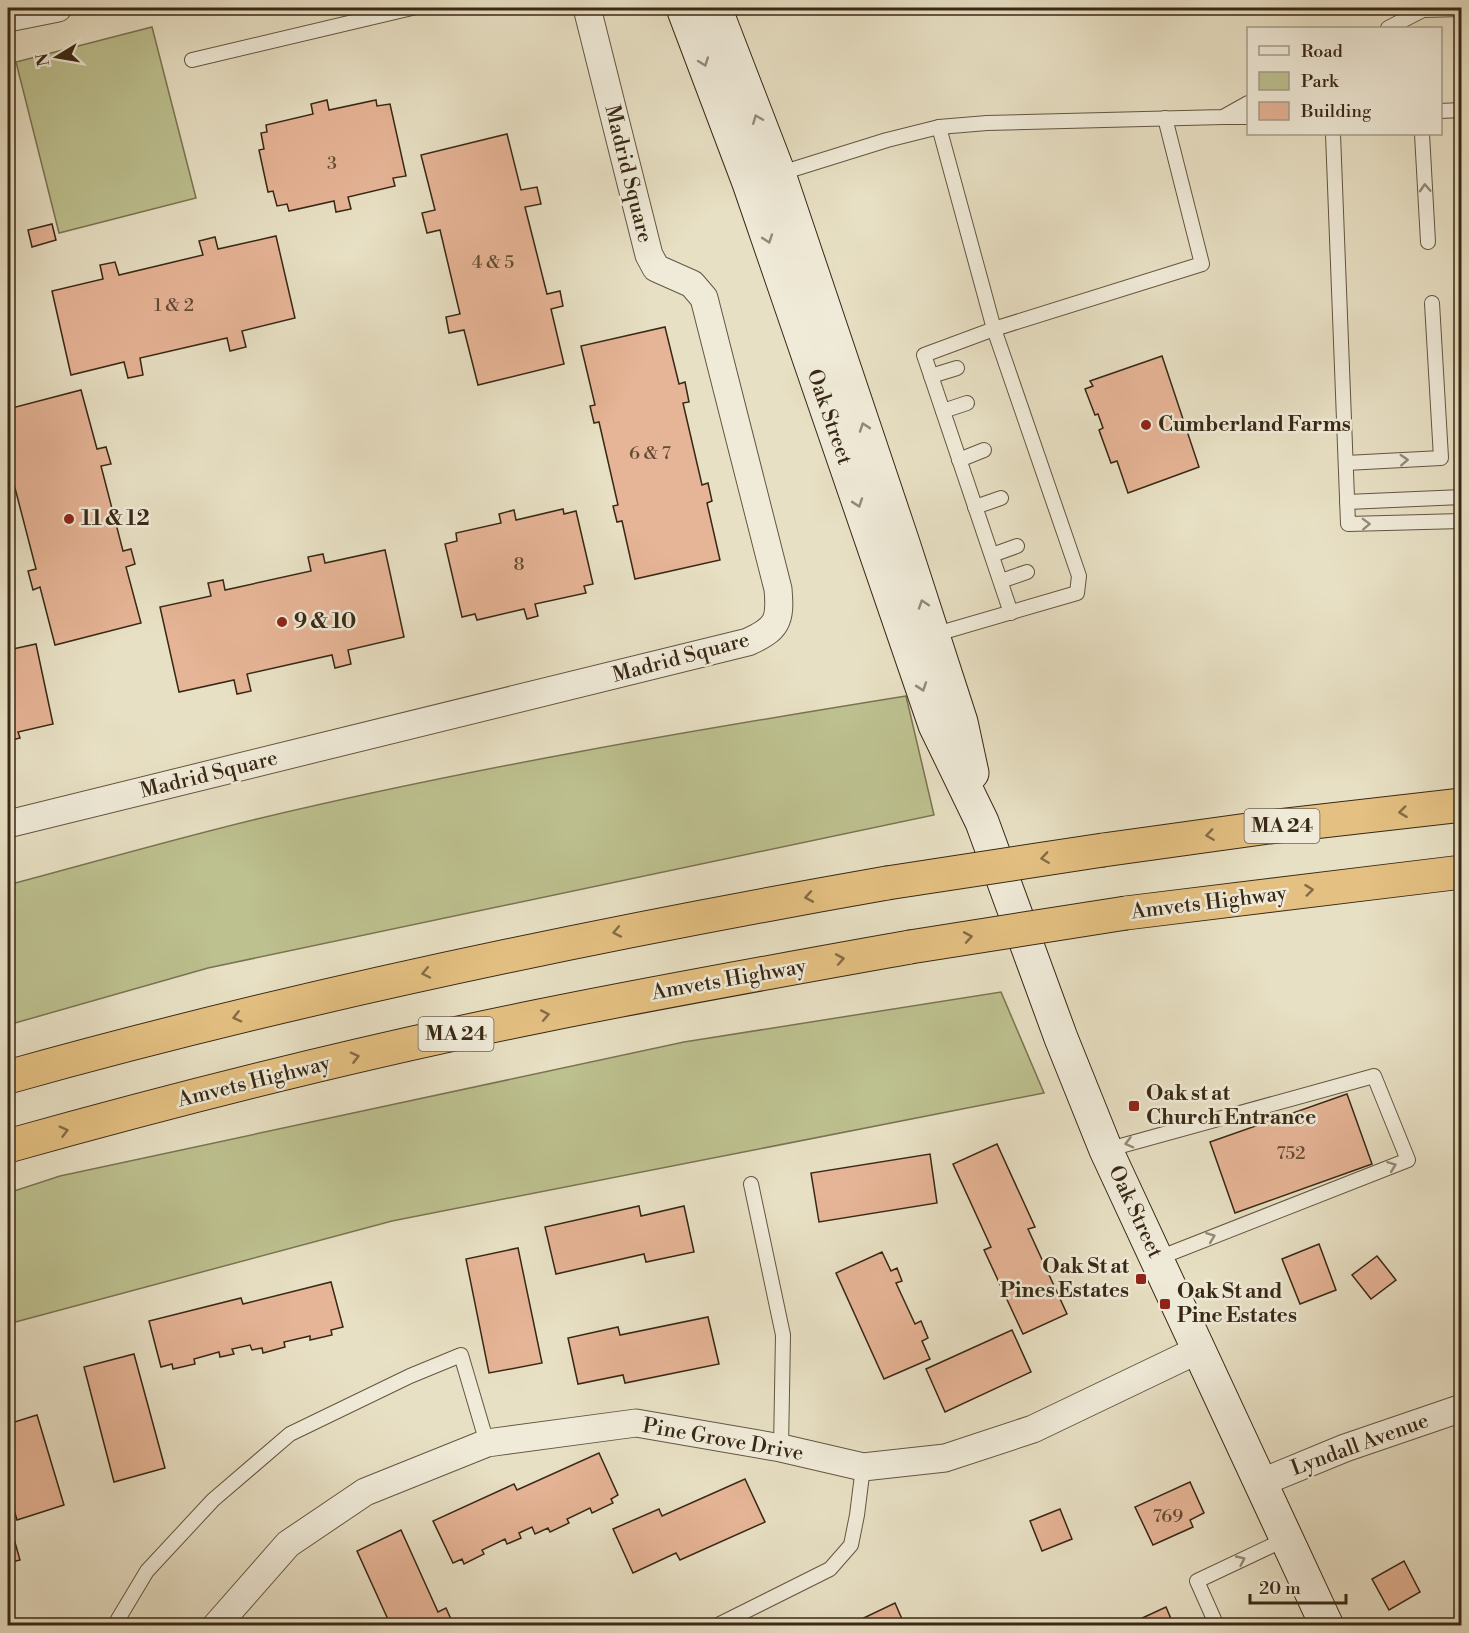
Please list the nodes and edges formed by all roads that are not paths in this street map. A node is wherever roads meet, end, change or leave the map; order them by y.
1 (58, 8) edge
2 (412, 8) edge
3 (586, 8) edge
4 (683, 8) edge
5 (716, 8) edge
6 (1461, 9) edge
7 (8, 18) edge
8 (1390, 27) edge
9 (192, 60) dead end
10 (1247, 104) edge
11 (1461, 110) edge
12 (1442, 111) edge
13 (1223, 117) junction
14 (1247, 117) edge
15 (1165, 118) junction
16 (939, 127) junction
17 (1333, 135) edge
18 (1422, 135) edge
19 (764, 178) junction
20 (1428, 242) dead end
21 (1432, 303) dead end
22 (994, 330) junction
23 (957, 368) dead end
24 (931, 376) junction
25 (967, 403) dead end
26 (943, 411) junction
27 (984, 450) dead end
28 (959, 460) junction
29 (1346, 463) junction
30 (1461, 497) edge
31 (1001, 498) dead end
32 (1347, 502) junction
33 (975, 507) junction
34 (1461, 521) edge
35 (1017, 546) dead end
36 (992, 555) junction
37 (1027, 572) dead end
38 (1000, 581) junction
39 (1011, 613) junction
40 (933, 635) junction
41 (1461, 805) edge
42 (982, 822) junction
43 (8, 824) edge
44 (1461, 872) edge
45 (8, 1077) edge
46 (8, 1146) edge
47 (1106, 1150) junction
48 (751, 1184) dead end
49 (1156, 1259) junction
50 (1198, 1350) junction
51 (1461, 1408) edge
52 (487, 1443) junction
53 (781, 1448) junction
54 (863, 1467) junction
55 (1260, 1483) junction
56 (1286, 1539) junction
57 (114, 1626) edge
58 (216, 1626) edge
59 (717, 1626) edge
60 (1217, 1626) edge
61 (1326, 1626) edge

1 - 7 street
2 - 9 lane
3 - 43 street, Madrid Square
4 -> 19 main road, Oak Street
19 -> 5 main road, Oak Street
6 - 8 lane
10 - 13 lane
11 - 12 lane
13 - 14 lane
13 - 15 lane
15 - 16 lane
15 - 22 lane
16 - 19 lane
16 - 22 lane
17 - 29 lane
20 -> 18 lane
40 -> 19 main road, Oak Street
19 -> 42 main road, Oak Street
29 -> 21 lane
22 - 24 lane
22 - 39 lane
23 - 24 lane
24 - 26 lane
25 - 26 lane
26 - 28 lane
27 - 28 lane
28 - 33 lane
29 - 32 lane
30 - 32 lane
31 - 33 lane
32 -> 34 lane
33 - 36 lane
35 - 36 lane
36 - 38 lane
37 - 38 lane
38 - 39 lane
39 - 40 lane
40 - 42 main road, Oak Street
41 -> 45 highway, MA 24, bridge
42 - 47 main road, Oak Street
46 -> 44 highway, Amvets Highway / MA 24, bridge
47 - 49 main road, Oak Street
49 -> 47 lane
48 - 53 lane
49 - 50 main road, Oak Street
50 - 54 street, Pine Grove Drive
50 - 55 main road, Oak Street
51 - 55 street, Lyndall Avenue
52 - 53 street, Pine Grove Drive
52 - 57 lane
52 - 58 street, Pine Grove Drive
53 - 54 street, Pine Grove Drive
54 - 59 lane
55 - 56 main road, Oak Street
60 -> 56 lane
56 - 61 main road, Oak Street

